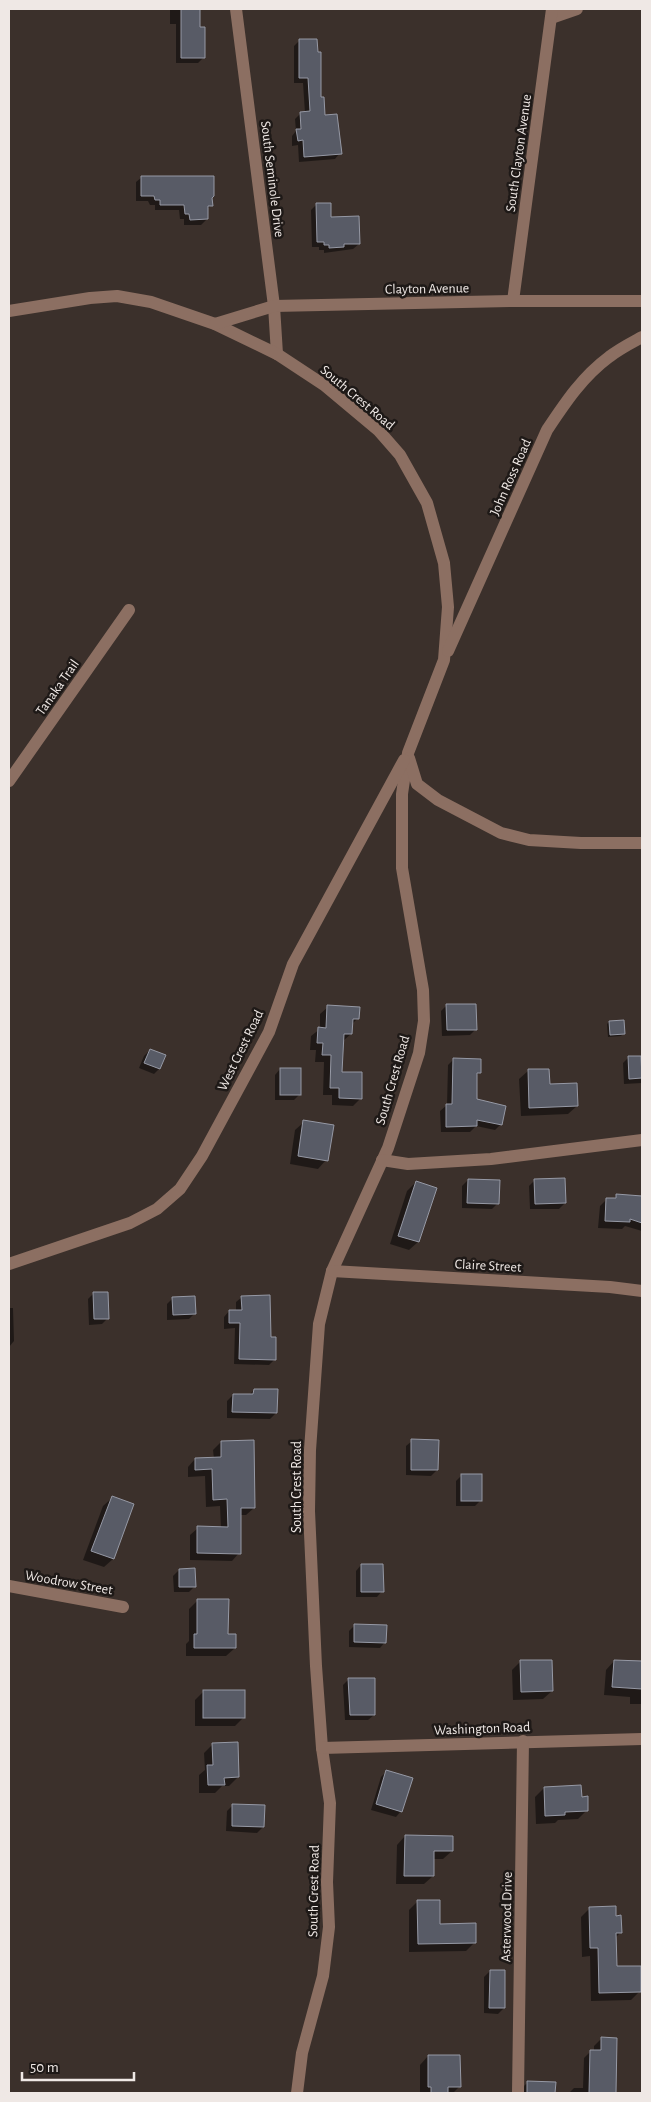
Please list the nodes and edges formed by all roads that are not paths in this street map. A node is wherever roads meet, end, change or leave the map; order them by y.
1 (236, 9) edge
2 (577, 9) edge
3 (551, 13) edge
4 (513, 301) junction
5 (642, 301) edge
6 (274, 306) junction
7 (9, 311) edge
8 (215, 324) junction
9 (642, 337) edge
10 (277, 354) junction
11 (129, 610) dead end
12 (444, 660) junction
13 (408, 753) junction
14 (9, 781) edge
15 (642, 844) edge
16 (642, 1140) edge
17 (382, 1160) junction
18 (9, 1264) edge
19 (332, 1271) junction
20 (642, 1291) edge
21 (9, 1586) edge
22 (123, 1607) dead end
23 (642, 1740) edge
24 (524, 1742) junction
25 (322, 1748) junction
26 (296, 2093) edge
27 (518, 2093) edge

1 - 6 street, South Seminole Drive
2 - 3 street
3 - 4 street, South Clayton Avenue
4 - 5 street, Clayton Avenue
4 - 6 street, Clayton Avenue
6 - 8 street, Clayton Avenue
6 - 10 street, South Seminole Drive
7 - 8 street, South Crest Road
8 - 10 street, South Crest Road
9 - 12 street, John Ross Road
10 - 12 street, South Crest Road
11 - 14 street, Tanaka Trail
12 - 13 street, South Crest Road
13 - 15 street
13 - 17 street, South Crest Road
13 - 18 street, West Crest Road
16 - 17 street
17 - 19 street, South Crest Road
19 - 20 street, Claire Street
19 - 25 street, South Crest Road
21 - 22 street, Woodrow Street
23 - 24 street, Washington Road
24 - 25 street, Washington Road
24 - 27 street, Asterwood Drive
25 - 26 street, South Crest Road

